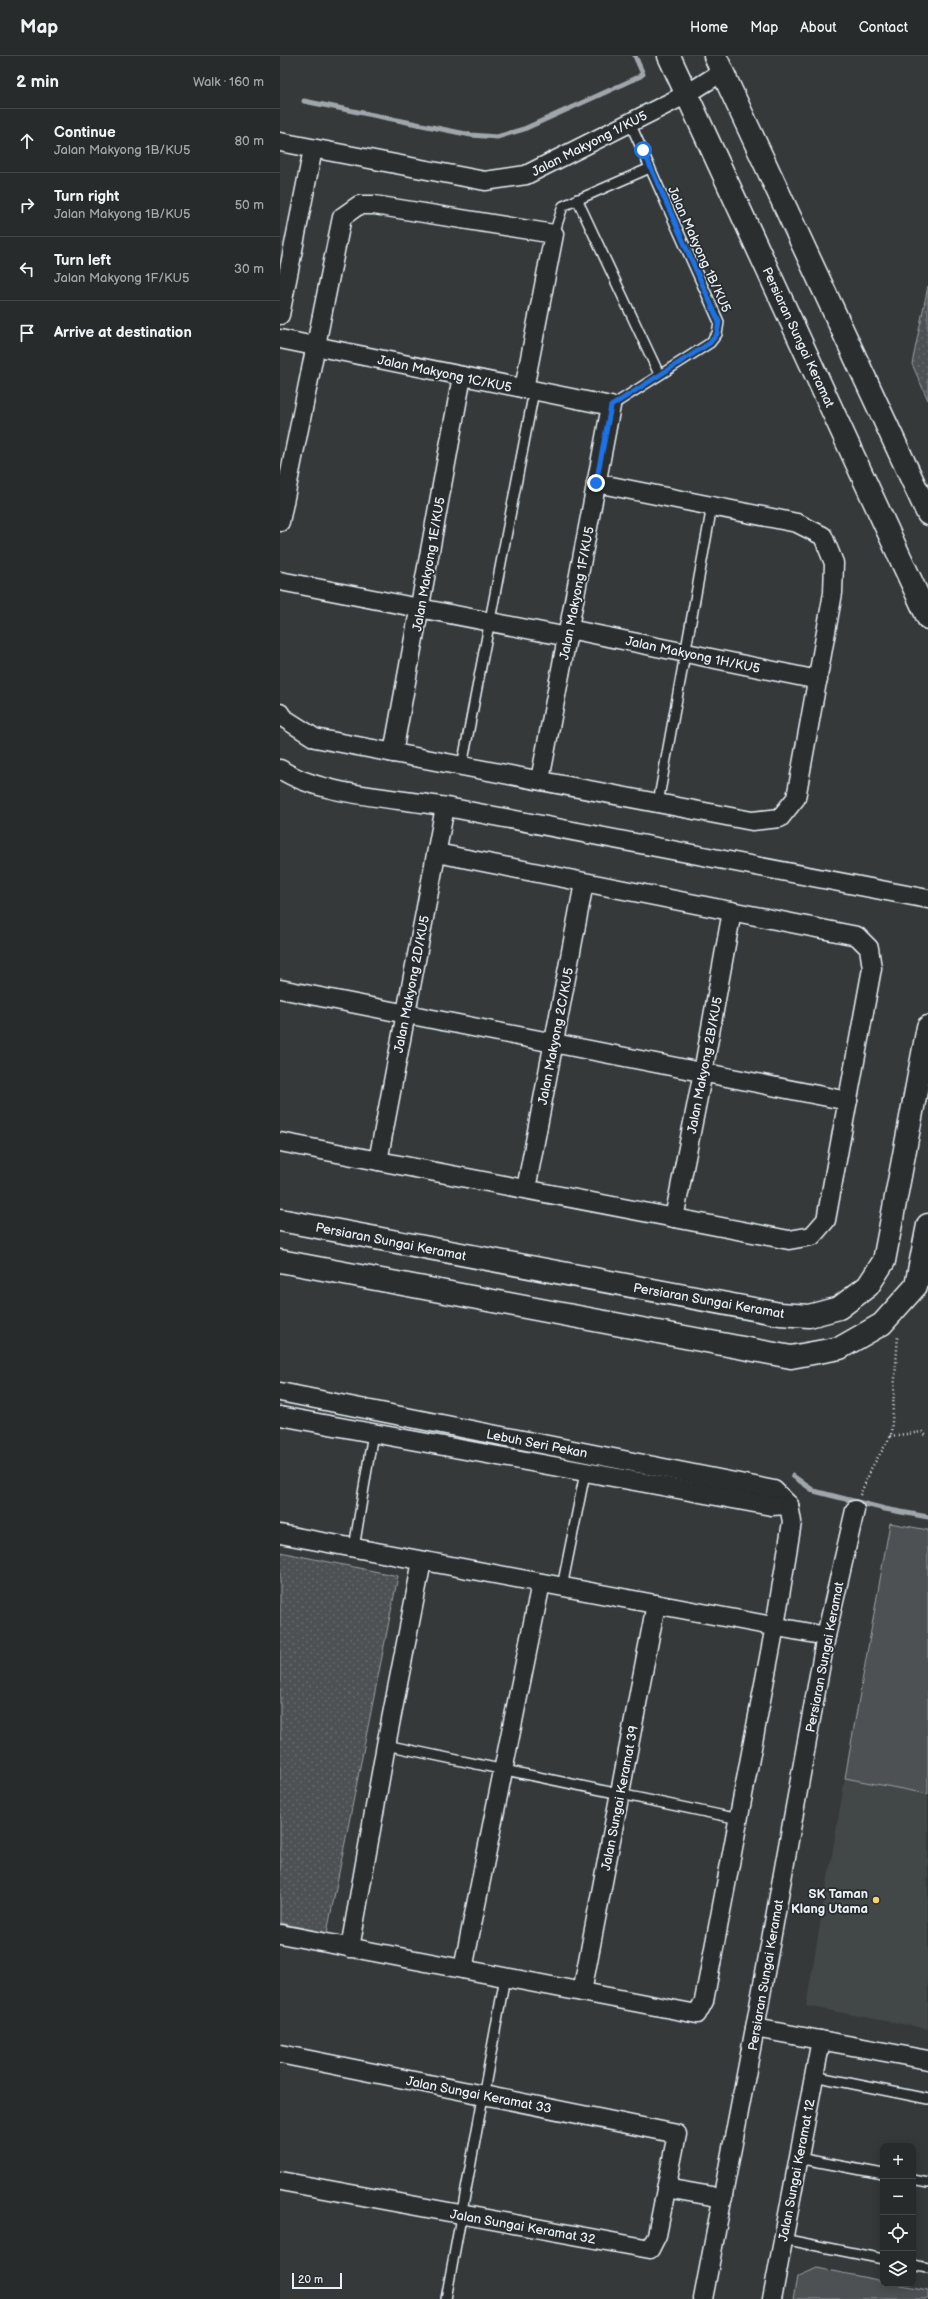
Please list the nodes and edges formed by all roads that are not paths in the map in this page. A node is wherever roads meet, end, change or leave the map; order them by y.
1 (670, 56) edge
2 (719, 64) edge
3 (687, 94) junction
4 (630, 123) junction
5 (280, 142) edge
6 (313, 149) junction
7 (650, 168) junction
8 (577, 199) junction
9 (554, 234) junction
10 (280, 315) edge
11 (280, 339) edge
12 (316, 346) junction
13 (659, 374) junction
14 (462, 376) junction
15 (529, 390) junction
16 (611, 406) junction
17 (596, 483) junction
18 (712, 506) junction
19 (928, 514) edge
20 (280, 522) edge
21 (280, 581) edge
22 (420, 606) junction
23 (928, 618) edge
24 (489, 621) junction
25 (568, 633) junction
26 (686, 653) junction
27 (818, 680) junction
28 (280, 713) edge
29 (393, 753) junction
30 (462, 766) junction
31 (280, 769) edge
32 (540, 780) junction
33 (658, 803) junction
34 (444, 807) junction
35 (437, 853) junction
36 (584, 883) junction
37 (928, 899) edge
38 (732, 911) junction
39 (280, 989) edge
40 (406, 1014) junction
41 (928, 1027) edge
42 (554, 1043) junction
43 (704, 1072) junction
44 (848, 1101) junction
45 (280, 1142) edge
46 (378, 1161) junction
47 (526, 1189) junction
48 (674, 1218) junction
49 (280, 1220) edge
50 (928, 1225) edge
51 (280, 1261) edge
52 (280, 1392) edge
53 (280, 1416) edge
54 (373, 1433) junction
55 (585, 1473) junction
56 (857, 1503) road end
57 (789, 1505) junction
58 (280, 1534) edge
59 (354, 1548) junction
60 (422, 1561) junction
61 (541, 1583) junction
62 (562, 1587) junction
63 (656, 1604) junction
64 (775, 1626) junction
65 (826, 1636) junction
66 (386, 1746) junction
67 (503, 1770) junction
68 (620, 1794) junction
69 (739, 1819) junction
70 (280, 1934) edge
71 (350, 1948) junction
72 (463, 1969) junction
73 (505, 1977) junction
74 (582, 1992) junction
75 (755, 2028) junction
76 (821, 2040) junction
77 (280, 2054) edge
78 (928, 2060) edge
79 (814, 2076) junction
80 (483, 2095) junction
81 (928, 2099) edge
82 (677, 2134) joint
83 (798, 2158) junction
84 (880, 2173) edge
85 (280, 2181) edge
86 (916, 2181) edge
87 (928, 2183) edge
88 (666, 2188) junction
89 (723, 2198) junction
90 (461, 2214) junction
91 (783, 2239) junction
92 (880, 2258) edge
93 (916, 2266) edge
94 (928, 2268) edge
95 (446, 2299) edge
96 (703, 2299) edge
97 (772, 2299) edge

1 - 3 street, Persiaran Sungai Keramat
2 - 3 street, Jalan Makyong 1/KU5
2 - 19 street
3 - 4 street, Jalan Makyong 1/KU5
3 - 23 street, Persiaran Sungai Keramat
4 - 6 street, Jalan Makyong 1/KU5
4 - 7 lane, Jalan Makyong 1B/KU5
5 - 6 street, Jalan Makyong 1/KU5
6 - 10 street
7 - 8 lane
7 - 13 lane, Jalan Makyong 1B/KU5
8 - 9 lane
8 - 13 lane
9 - 12 street
9 - 15 street
11 - 12 street, Jalan Makyong 1C/KU5
12 - 14 street, Jalan Makyong 1C/KU5
12 - 20 street
13 - 16 lane, Jalan Makyong 1B/KU5
14 - 15 street, Jalan Makyong 1C/KU5
14 - 22 street, Jalan Makyong 1E/KU5
15 - 16 street, Jalan Makyong 1C/KU5
15 - 24 lane
16 - 17 street, Jalan Makyong 1F/KU5
17 - 18 street
17 - 25 street, Jalan Makyong 1F/KU5
18 - 26 lane
18 - 27 street
21 - 22 street, Jalan Makyong 1H/KU5
22 - 24 street, Jalan Makyong 1H/KU5
22 - 29 street, Jalan Makyong 1E/KU5
24 - 25 street, Jalan Makyong 1H/KU5
24 - 30 lane
25 - 26 street, Jalan Makyong 1H/KU5
25 - 32 street, Jalan Makyong 1F/KU5
26 - 27 street, Jalan Makyong 1H/KU5
26 - 33 lane
27 - 33 street
28 - 29 street
29 - 30 street
30 - 32 street
31 - 34 street
32 - 33 street
34 - 35 street, Jalan Makyong 2D/KU5
34 - 37 street
35 - 36 street
35 - 40 street, Jalan Makyong 2D/KU5
36 - 38 street
36 - 42 street, Jalan Makyong 2C/KU5
38 - 43 street, Jalan Makyong 2B/KU5
38 - 44 street
39 - 40 street
40 - 42 street
40 - 46 street, Jalan Makyong 2D/KU5
41 - 49 street, Persiaran Sungai Keramat
42 - 43 street
42 - 47 street, Jalan Makyong 2C/KU5
43 - 44 street
43 - 48 street, Jalan Makyong 2B/KU5
44 - 48 street
45 - 46 street
46 - 47 street
47 - 48 street
50 - 51 street
52 - 57 street, Lebuh Seri Pekan
53 - 54 street
54 - 55 street
54 - 59 lane
55 - 57 street
55 - 62 lane
56 - 65 street, Persiaran Sungai Keramat
57 - 64 street
58 - 59 street
59 - 60 street
60 - 61 street
60 - 66 street
61 - 62 street
61 - 67 street
62 - 63 street
63 - 64 street
63 - 68 street, Jalan Sungai Keramat 39
64 - 65 street
64 - 69 street
65 - 75 street, Persiaran Sungai Keramat
66 - 67 lane
66 - 71 street
67 - 68 lane
67 - 72 street
68 - 69 lane
68 - 74 street, Jalan Sungai Keramat 39
69 - 74 street
70 - 71 street
71 - 72 street
72 - 73 street
73 - 74 street
73 - 80 lane
75 - 76 street
75 - 89 street, Persiaran Sungai Keramat
76 - 78 street
76 - 79 street, Jalan Sungai Keramat 12
77 - 80 street, Jalan Sungai Keramat 33
79 - 81 lane
79 - 83 street, Jalan Sungai Keramat 12
80 - 82 street, Jalan Sungai Keramat 33
80 - 90 lane
82 - 88 street, Jalan Sungai Keramat 32
83 - 84 lane
83 - 91 street, Jalan Sungai Keramat 12
85 - 90 street, Jalan Sungai Keramat 32
86 - 87 lane
88 - 89 street
88 - 90 street, Jalan Sungai Keramat 32
89 - 96 street, Persiaran Sungai Keramat
90 - 95 lane
91 - 92 lane
91 - 97 street, Jalan Sungai Keramat 12
93 - 94 lane

